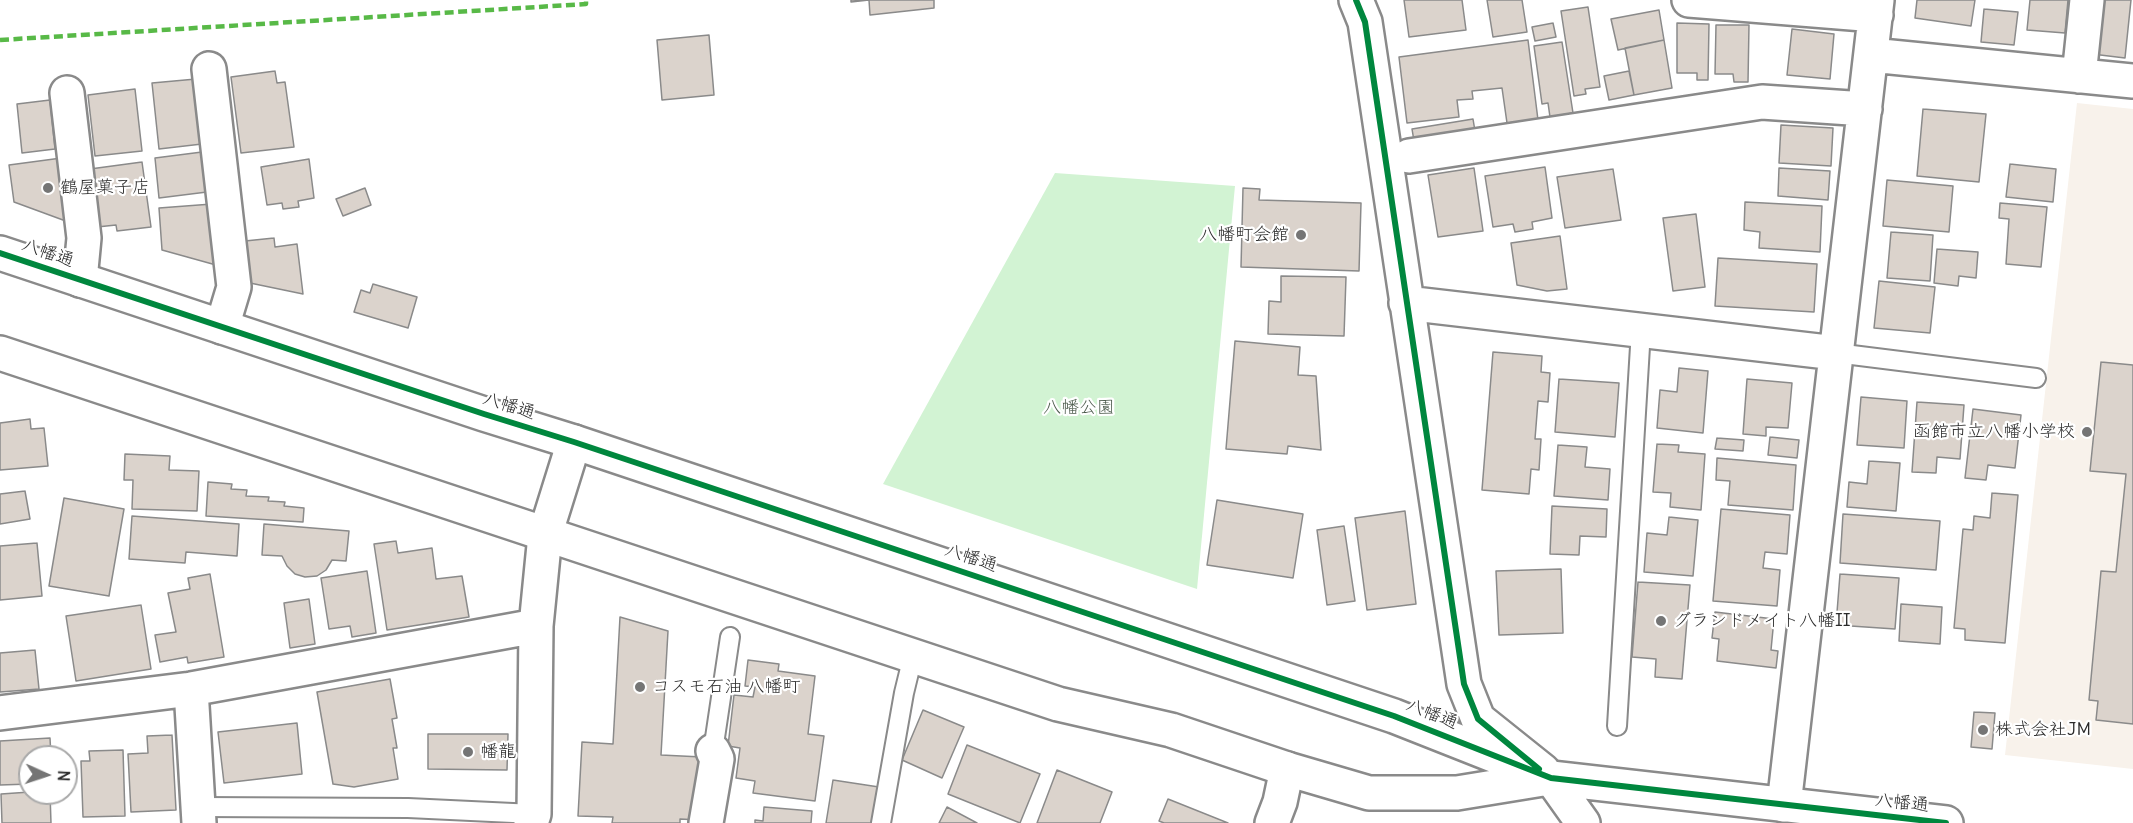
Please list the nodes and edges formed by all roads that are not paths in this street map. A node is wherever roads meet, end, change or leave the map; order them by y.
1 (1356, 0) edge
2 (1689, 0) edge
3 (2087, 0) edge
4 (1877, 7) edge
5 (1871, 55) junction
6 (209, 69) dead end
7 (2079, 76) junction
8 (2133, 81) edge
9 (67, 93) dead end
10 (1865, 109) junction
11 (1409, 156) dead end
12 (0, 253) edge
13 (80, 280) junction
14 (1406, 303) junction
15 (222, 327) junction
16 (1641, 330) junction
17 (0, 353) edge
18 (1836, 353) junction
19 (2036, 378) dead end
20 (574, 442) junction
21 (545, 535) junction
22 (536, 626) junction
23 (730, 637) dead end
24 (913, 656) junction
25 (191, 689) junction
26 (0, 713) edge
27 (1617, 726) dead end
28 (713, 751) joint
29 (1287, 769) junction
30 (1551, 778) junction
31 (1784, 805) junction
32 (198, 815) edge
33 (532, 818) edge
34 (706, 823) edge
35 (880, 823) edge
36 (1272, 823) edge
37 (1583, 823) edge
38 (1946, 823) edge

1 - 14 street
2 - 4 street
3 - 7 street
4 - 5 street
5 - 7 street
5 - 10 street
6 - 15 street
7 - 8 street
9 - 13 street
10 - 11 street
10 - 18 street
12 - 13 street, 八幡通
13 - 15 street, 八幡通
14 - 16 street
14 - 30 street
15 - 20 street, 八幡通
16 - 18 street
16 - 27 lane
17 - 21 street, 八幡通
18 - 19 lane
18 - 31 street
20 - 21 street
20 - 30 street, 八幡通
21 - 22 street
21 - 24 street, 八幡通
22 - 25 street
22 - 33 street
23 - 28 lane
24 - 29 street, 八幡通
24 - 35 lane
25 - 26 street
25 - 32 street
28 - 34 street
29 - 30 street, 八幡通
29 - 36 street
30 - 31 street, 八幡通
30 - 37 street
31 - 38 street, 八幡通
32 - 33 lane

